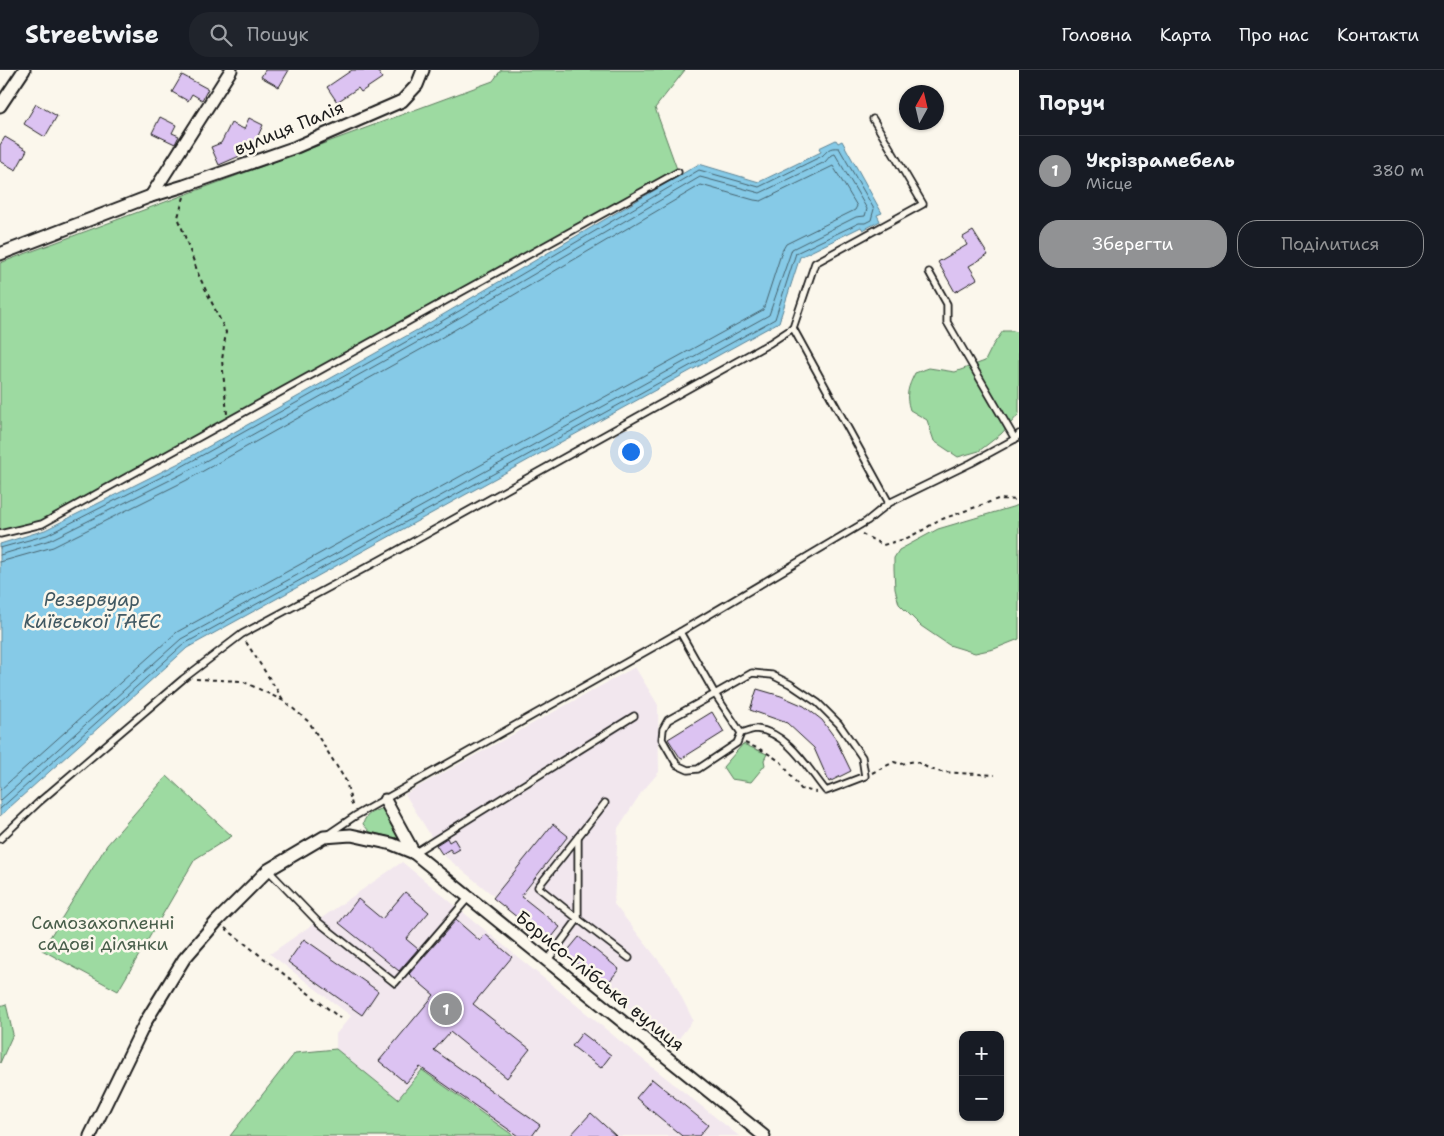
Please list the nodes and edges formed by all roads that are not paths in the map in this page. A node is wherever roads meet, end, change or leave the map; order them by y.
1 (24, 70) edge
2 (231, 70) edge
3 (423, 70) edge
4 (0, 106) edge
5 (873, 119) dead end
6 (678, 172) dead end
7 (151, 196) junction
8 (0, 254) edge
9 (929, 272) dead end
10 (793, 328) junction
11 (1017, 436) edge
12 (889, 503) junction
13 (0, 534) edge
14 (680, 632) junction
15 (715, 694) junction
16 (634, 716) dead end
17 (741, 733) junction
18 (385, 800) junction
19 (606, 803) dead end
20 (324, 837) junction
21 (578, 837) junction
22 (0, 839) edge
23 (414, 853) junction
24 (268, 870) junction
25 (468, 897) junction
26 (578, 919) junction
27 (629, 958) dead end
28 (547, 961) junction
29 (90, 1136) edge
30 (764, 1136) edge

1 - 4 street
2 - 7 street
3 - 7 street, вулиця Палія
5 - 10 lane
6 - 13 lane
7 - 8 street, вулиця Палія
9 - 11 lane
10 - 12 lane
10 - 22 lane
11 - 12 lane
12 - 14 lane
14 - 15 lane
14 - 18 lane
15 - 17 lane
15 - 17 lane
15 - 17 lane
16 - 23 lane
18 - 20 lane
18 - 23 street, Борисо-Глібська вулиця
19 - 21 lane
20 - 23 street, Борисо-Глібська вулиця
20 - 24 street, Борисо-Глібська вулиця
21 - 26 lane
21 - 26 lane
23 - 25 street, Борисо-Глібська вулиця
24 - 25 lane
24 - 29 street, Борисо-Глібська вулиця
25 - 28 street, Борисо-Глібська вулиця
26 - 27 lane
26 - 28 lane
28 - 30 street, Борисо-Глібська вулиця

